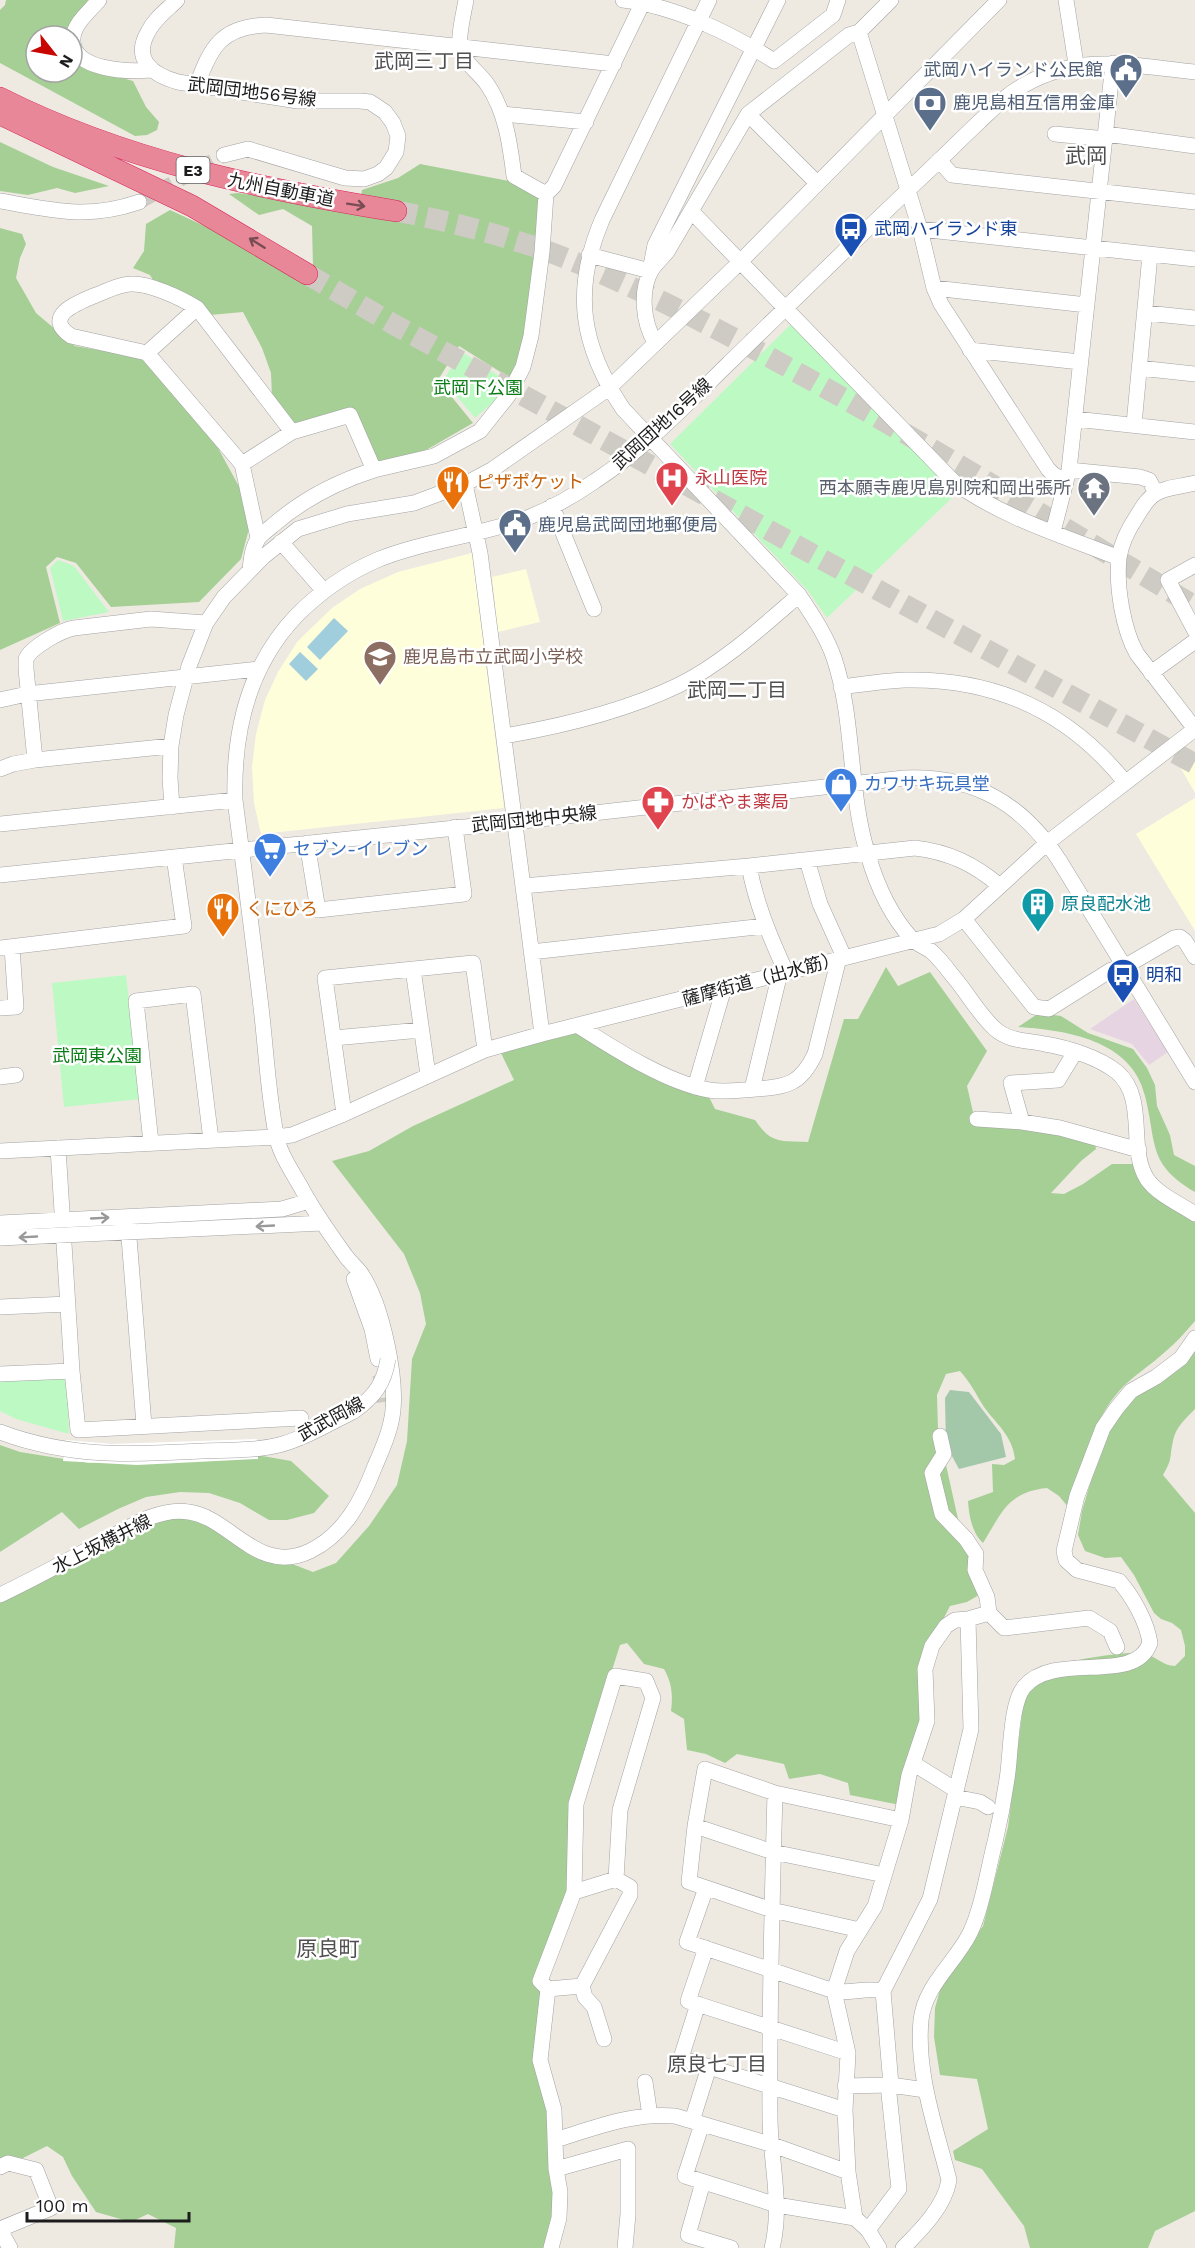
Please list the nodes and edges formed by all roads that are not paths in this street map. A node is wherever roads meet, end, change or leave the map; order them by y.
1 (99, 0) edge
2 (177, 0) edge
3 (466, 0) edge
4 (623, 0) edge
5 (709, 0) edge
6 (778, 0) edge
7 (838, 0) edge
8 (891, 0) edge
9 (999, 0) edge
10 (1066, 0) edge
11 (644, 1) edge
12 (698, 22) junction
13 (859, 32) junction
14 (460, 46) junction
15 (754, 48) junction
16 (1113, 63) junction
17 (614, 64) junction
18 (1076, 64) junction
19 (151, 70) junction
20 (1195, 72) edge
21 (0, 82) edge
22 (197, 86) junction
23 (0, 98) edge
24 (0, 114) edge
25 (502, 114) junction
26 (748, 114) junction
27 (885, 116) junction
28 (586, 122) junction
29 (0, 128) edge
30 (1055, 134) dead end
31 (1106, 137) junction
32 (1195, 146) edge
33 (224, 155) tunnel mouth
34 (939, 160) junction
35 (817, 183) junction
36 (908, 189) junction
37 (1099, 191) junction
38 (546, 194) junction
39 (314, 198) junction
40 (0, 201) edge
41 (139, 202) tunnel mouth
42 (1195, 202) edge
43 (192, 206) junction
44 (396, 211) tunnel mouth
45 (691, 211) junction
46 (920, 229) junction
47 (1093, 248) junction
48 (589, 255) junction
49 (1150, 255) junction
50 (1195, 259) edge
51 (740, 262) junction
52 (651, 271) junction
53 (307, 274) tunnel mouth
54 (934, 288) junction
55 (1087, 305) junction
56 (197, 308) junction
57 (785, 309) junction
58 (1146, 313) junction
59 (1195, 318) edge
60 (655, 342) junction
61 (970, 351) junction
62 (147, 353) junction
63 (1080, 362) junction
64 (1139, 368) junction
65 (1195, 374) edge
66 (609, 388) junction
67 (1075, 419) junction
68 (1134, 424) junction
69 (292, 432) junction
70 (1195, 432) edge
71 (650, 438) junction
72 (242, 464) junction
73 (374, 470) junction
74 (1067, 475) junction
75 (1195, 483) edge
76 (465, 484) junction
77 (1156, 493) junction
78 (552, 506) junction
79 (1053, 532) junction
80 (476, 533) junction
81 (258, 538) junction
82 (281, 542) junction
83 (1119, 558) junction
84 (1195, 565) edge
85 (250, 570) junction
86 (324, 591) junction
87 (799, 595) junction
88 (594, 609) dead end
89 (206, 623) junction
90 (1195, 631) edge
91 (1195, 641) edge
92 (259, 669) junction
93 (1151, 673) junction
94 (184, 678) junction
95 (842, 687) junction
96 (27, 694) junction
97 (0, 700) edge
98 (1195, 729) edge
99 (504, 736) junction
100 (171, 746) junction
101 (35, 760) junction
102 (0, 769) edge
103 (1125, 782) junction
104 (854, 784) junction
105 (235, 800) junction
106 (172, 807) junction
107 (514, 822) junction
108 (0, 824) edge
109 (455, 827) junction
110 (308, 843) junction
111 (1047, 843) junction
112 (241, 850) junction
113 (867, 853) junction
114 (174, 857) junction
115 (807, 860) junction
116 (749, 866) junction
117 (0, 875) edge
118 (523, 886) junction
119 (1000, 886) junction
120 (964, 919) junction
121 (765, 926) junction
122 (914, 940) junction
123 (6, 947) edge
124 (531, 952) junction
125 (1195, 957) edge
126 (842, 958) junction
127 (1124, 968) junction
128 (413, 969) junction
129 (783, 973) junction
130 (724, 988) junction
131 (0, 1008) edge
132 (577, 1025) junction
133 (421, 1030) junction
134 (542, 1034) junction
135 (334, 1038) junction
136 (484, 1050) junction
137 (1075, 1052) junction
138 (428, 1075) junction
139 (16, 1076) dead end
140 (0, 1077) edge
141 (1195, 1082) edge
142 (695, 1087) junction
143 (752, 1089) junction
144 (344, 1114) junction
145 (977, 1119) dead end
146 (1022, 1122) junction
147 (276, 1137) junction
148 (211, 1140) junction
149 (151, 1143) junction
150 (58, 1148) junction
151 (1139, 1150) junction
152 (0, 1151) edge
153 (309, 1201) junction
154 (1195, 1214) edge
155 (128, 1217) junction
156 (0, 1223) edge
157 (323, 1223) junction
158 (63, 1228) junction
159 (129, 1233) junction
160 (0, 1238) edge
161 (68, 1304) junction
162 (0, 1306) edge
163 (1195, 1338) edge
164 (383, 1359) junction
165 (72, 1371) junction
166 (0, 1374) edge
167 (384, 1402) tunnel mouth
168 (301, 1418) dead end
169 (144, 1425) junction
170 (0, 1432) edge
171 (940, 1436) dead end
172 (385, 1441) junction
173 (0, 1595) edge
174 (989, 1613) junction
175 (968, 1619) junction
176 (1117, 1647) dead end
177 (914, 1764) junction
178 (775, 1793) junction
179 (956, 1793) junction
180 (988, 1807) dead end
181 (900, 1820) junction
182 (695, 1826) junction
183 (773, 1852) junction
184 (884, 1875) junction
185 (616, 1879) junction
186 (706, 1888) junction
187 (574, 1892) junction
188 (772, 1910) junction
189 (860, 1930) junction
190 (706, 1947) junction
191 (772, 1970) junction
192 (582, 1986) junction
193 (548, 1989) junction
194 (834, 1991) junction
195 (883, 1991) junction
196 (698, 2004) junction
197 (771, 2028) junction
198 (604, 2039) dead end
199 (848, 2053) junction
200 (709, 2067) junction
201 (645, 2082) dead end
202 (891, 2085) junction
203 (845, 2086) junction
204 (770, 2087) junction
205 (925, 2090) junction
206 (844, 2110) junction
207 (650, 2116) junction
208 (697, 2122) junction
209 (555, 2140) junction
210 (770, 2144) junction
211 (0, 2167) edge
212 (556, 2169) junction
213 (848, 2172) junction
214 (703, 2181) junction
215 (777, 2205) junction
216 (855, 2218) junction
217 (0, 2229) edge
218 (868, 2230) junction
219 (556, 2247) edge
220 (10, 2248) edge
221 (625, 2248) edge
222 (731, 2248) edge
223 (772, 2248) edge
224 (879, 2248) edge
225 (903, 2248) edge

1 - 19 street
2 - 19 street
3 - 14 street
4 - 11 street
5 - 12 street
6 - 15 street
7 - 15 street
8 - 13 street
9 - 27 street
10 - 18 street
11 - 12 street
11 - 17 street
12 - 15 street
12 - 48 street
13 - 26 street
13 - 27 street
14 - 17 street
14 - 22 street
14 - 25 street
15 - 52 street
16 - 18 street, 武岡団地16号線
16 - 20 street, 武岡団地16号線
16 - 31 street
17 - 28 street
18 - 34 street, 武岡団地16号線
19 - 22 street, 武岡団地56号線
21 - 39 highway
22 - 33 street, 武岡団地56号線
23 - 39 highway, 九州自動車道 / E3
24 - 43 highway, E3
25 - 28 street
25 - 38 street
26 - 35 street
26 - 45 street
27 - 35 street
27 - 36 street
28 - 38 street
29 - 43 highway
30 - 31 street
31 - 32 street
31 - 37 street
34 - 36 street, 武岡団地16号線
34 - 37 street
35 - 51 street
36 - 46 street
36 - 57 street, 武岡団地16号線
37 - 42 street
37 - 47 street
38 - 73 street
39 -> 44 highway, 九州自動車道 / E3
40 - 41 street
53 -> 43 highway, E3
45 - 51 street
45 - 52 street
46 - 47 street
46 - 54 street
47 - 49 street
47 - 55 street
48 - 52 street
48 - 66 street
49 - 50 street
49 - 58 street
51 - 57 street
51 - 60 street
52 - 60 street
54 - 55 street
54 - 61 street
55 - 63 street
56 - 62 street
56 - 62 street
56 - 69 street
57 - 71 street, 武岡団地16号線
57 - 79 street
58 - 59 street
58 - 64 street
60 - 66 street
61 - 63 street
61 - 74 street
62 - 72 street
63 - 67 street
64 - 65 street
64 - 68 street
66 - 71 street
66 - 76 street
67 - 68 street
67 - 74 street
68 - 70 street
69 - 72 street
69 - 73 street
71 - 78 street, 武岡団地16号線
71 - 87 street
72 - 81 street
73 - 81 street
74 - 77 street
74 - 79 street
75 - 77 street
76 - 80 street
76 - 82 street
77 - 83 street
78 - 80 street, 武岡団地16号線
78 - 88 street
79 - 83 street
80 - 86 street, 武岡団地16号線
80 - 99 street
81 - 85 street
82 - 85 street
82 - 86 street
83 - 93 street
84 - 90 street
85 - 89 street
86 - 92 street, 武岡団地16号線
87 - 95 street
87 - 99 street
89 - 94 street
89 - 96 street
91 - 93 street
92 - 94 street
92 - 105 street, 武岡団地16号線
93 - 98 street
94 - 96 street
94 - 100 street
95 - 103 street
95 - 104 street
96 - 97 street
96 - 101 street
98 - 103 street, 薩摩街道（出水筋）
99 - 107 street
100 - 101 street
100 - 106 street
101 - 102 street
103 - 111 street, 薩摩街道（出水筋）
104 - 107 street, 武岡団地中央線
104 - 111 street, 武岡団地中央線
104 - 113 street
105 - 106 street
105 - 112 street, 武岡団地16号線
106 - 108 street
107 - 109 street, 武岡団地中央線
107 - 118 street
109 - 110 street, 武岡団地中央線
109 - 110 street
110 - 112 street, 武岡団地中央線
111 - 119 street, 薩摩街道（出水筋）
111 - 127 street, 武岡団地中央線
112 - 114 street, 武岡団地中央線
112 - 147 street, 武岡団地16号線
113 - 115 street
113 - 119 street
113 - 122 street
114 - 117 street, 武岡団地中央線
114 - 123 street
115 - 116 street
115 - 126 street
116 - 118 street
116 - 121 street
118 - 124 street
119 - 120 street, 薩摩街道（出水筋）
120 - 122 street, 薩摩街道（出水筋）
120 - 127 street
121 - 124 street
121 - 129 street
122 - 126 street, 薩摩街道（出水筋）
122 - 137 street
123 - 131 street
124 - 134 street
125 - 127 street
126 - 129 street, 薩摩街道（出水筋）
126 - 143 street
127 - 141 street, 武岡団地中央線
128 - 133 street
128 - 135 street
128 - 136 street
129 - 130 street, 薩摩街道（出水筋）
129 - 143 street
130 - 132 street, 薩摩街道（出水筋）
130 - 142 street
132 - 134 street, 薩摩街道（出水筋）
132 - 142 street
133 - 135 street
133 - 138 street
134 - 136 street, 薩摩街道（出水筋）
135 - 144 street
136 - 138 street, 薩摩街道（出水筋）
137 - 146 street
137 - 151 street
138 - 144 street, 薩摩街道（出水筋）
139 - 140 street
142 - 143 street
144 - 147 street, 薩摩街道（出水筋）
145 - 146 street
146 - 151 street
147 - 148 street, 薩摩街道（出水筋）
147 - 153 street, 武武岡線
148 - 149 street, 薩摩街道（出水筋）
148 - 149 street
149 - 150 street, 薩摩街道（出水筋）
150 - 152 street, 薩摩街道（出水筋）
150 - 158 street
151 - 154 street
153 - 155 street
153 - 157 street, 武武岡線
158 -> 155 street
155 - 159 street
156 - 158 street
157 -> 159 street
157 - 164 street, 武武岡線
158 - 159 street
158 -> 160 street
158 - 161 street
159 - 169 street
161 - 162 street
161 - 165 street
163 - 205 street
164 - 170 street, 武武岡線, bridge
164 - 172 street
165 - 166 street
165 - 169 street
167 - 172 street
168 - 169 street
171 - 174 street
172 - 173 street, 水上坂横井線
174 - 175 street
174 - 176 street
175 - 177 street
175 - 179 street
177 - 179 street
177 - 181 street
178 - 181 street
178 - 182 street
178 - 183 street
179 - 180 street
179 - 195 street
181 - 184 street
182 - 183 street
182 - 186 street
183 - 184 street
183 - 188 street
184 - 189 street
185 - 187 street
185 - 187 street
185 - 192 street
186 - 188 street
186 - 190 street
187 - 193 street
188 - 189 street
188 - 191 street
189 - 194 street
190 - 191 street
190 - 196 street
191 - 194 street
191 - 197 street
192 - 193 street
192 - 198 street
193 - 209 street
194 - 195 street
194 - 199 street
195 - 202 street
196 - 197 street
196 - 200 street
197 - 199 street
197 - 204 street
199 - 203 street
200 - 204 street
200 - 208 street
201 - 207 street
202 - 203 street
202 - 205 street
202 - 218 street
203 - 206 street
204 - 206 street
204 - 210 street
205 - 225 street
206 - 213 street
207 - 208 street
207 - 209 street
208 - 210 street
208 - 214 street
209 - 212 street
210 - 213 street
210 - 215 street
211 - 217 street
212 - 219 street
212 - 221 street
213 - 216 street
214 - 215 street
214 - 222 street
215 - 216 street
215 - 223 street
216 - 218 street
217 - 220 street
218 - 224 street

